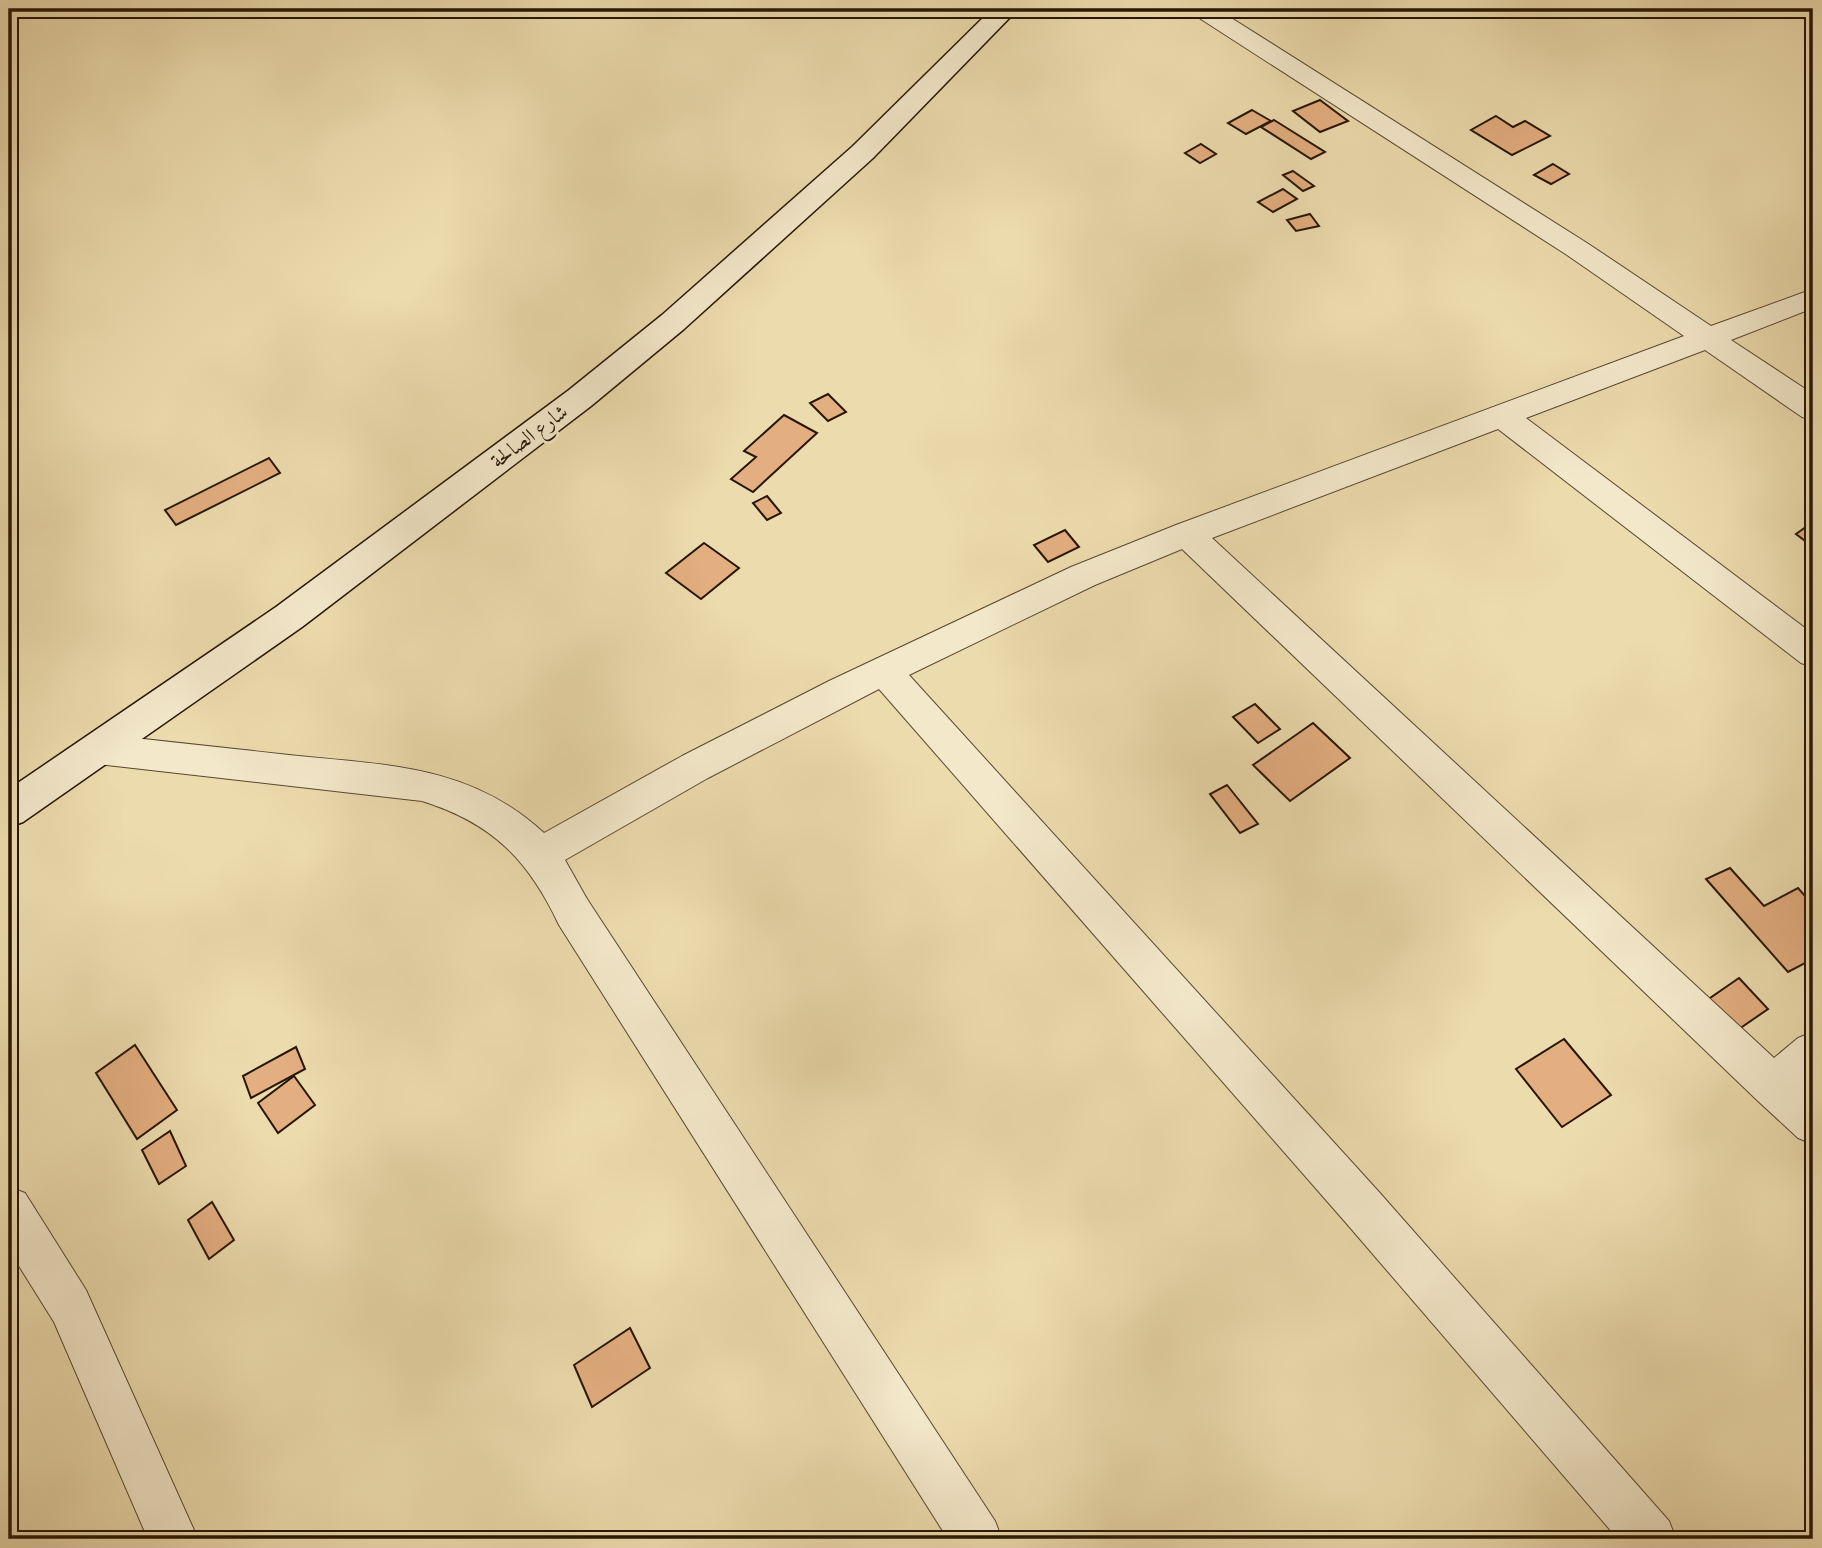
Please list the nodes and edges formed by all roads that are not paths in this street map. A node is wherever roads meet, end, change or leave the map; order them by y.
1 (1006, 9) edge
2 (1201, 9) edge
3 (1813, 298) edge
4 (1708, 338) junction
5 (1813, 409) edge
6 (1503, 416) junction
7 (1187, 534) junction
8 (1813, 653) edge
9 (883, 670) junction
10 (97, 749) junction
11 (9, 810) edge
12 (541, 855) junction
13 (1813, 1052) edge
14 (1773, 1086) junction
15 (1813, 1123) edge
16 (9, 1209) edge
17 (173, 1539) edge
18 (977, 1539) edge
19 (1651, 1539) edge

1 - 10 main road, شارع الصالحة
2 - 4 street
3 - 4 street
4 - 5 street
4 - 6 street
6 - 7 street
6 - 8 street
7 - 9 street
7 - 14 street
9 - 12 street
9 - 19 street
10 - 11 main road, شارع الصالحة
10 - 12 street
12 - 18 street
13 - 14 street
14 - 15 street
16 - 17 street

